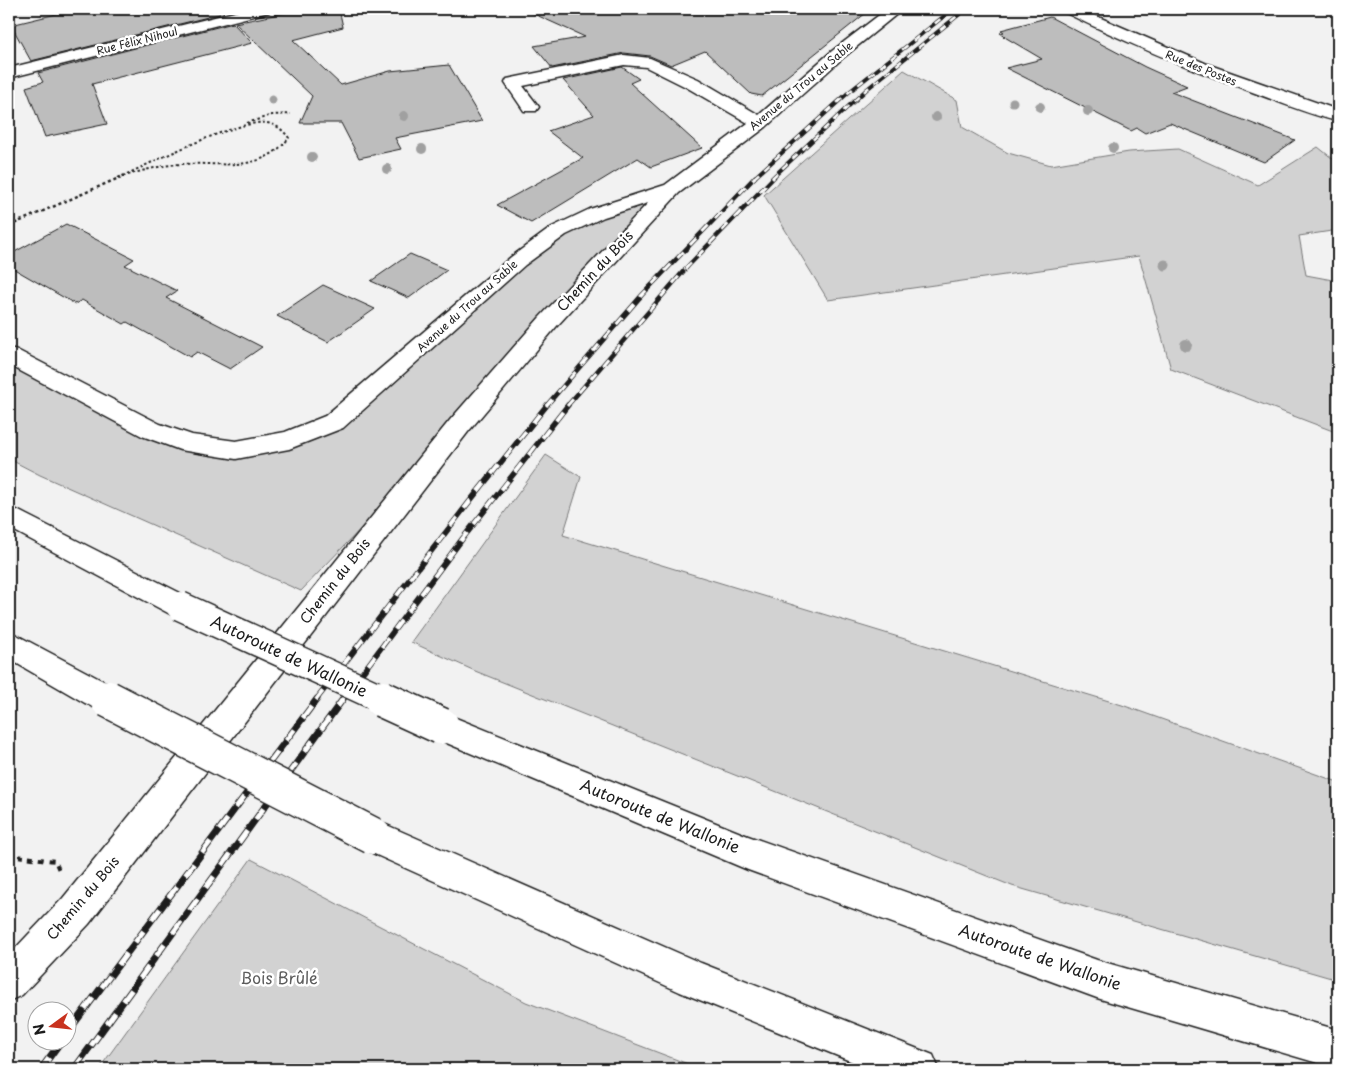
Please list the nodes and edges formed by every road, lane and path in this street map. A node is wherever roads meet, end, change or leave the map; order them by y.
1 (264, 9) edge
2 (896, 9) edge
3 (1069, 9) edge
4 (9, 73) edge
5 (530, 107) dead end
6 (291, 114) dead end
7 (1338, 116) edge
8 (760, 123) junction
9 (240, 126) junction
10 (121, 177) junction
11 (672, 189) junction
12 (9, 226) edge
13 (9, 355) edge
14 (9, 516) edge
15 (9, 644) edge
16 (9, 855) edge
17 (76, 911) junction
18 (9, 982) edge
19 (1338, 1050) edge
20 (919, 1069) edge

1 - 4 main road, Rue Félix Nihoul
2 - 8 main road, Avenue du Trou au Sable
3 - 7 main road, Rue des Postes
5 - 8 main road
6 - 9 path
8 - 11 main road, Avenue du Trou au Sable
9 - 10 path
9 - 10 path
10 - 12 path
11 - 13 main road, Avenue du Trou au Sable
11 - 17 main road, Chemin du Bois
14 - 19 main road, Autoroute de Wallonie, bridge
15 - 20 main road, bridge
16 - 17 path
17 - 18 main road, Chemin du Bois

